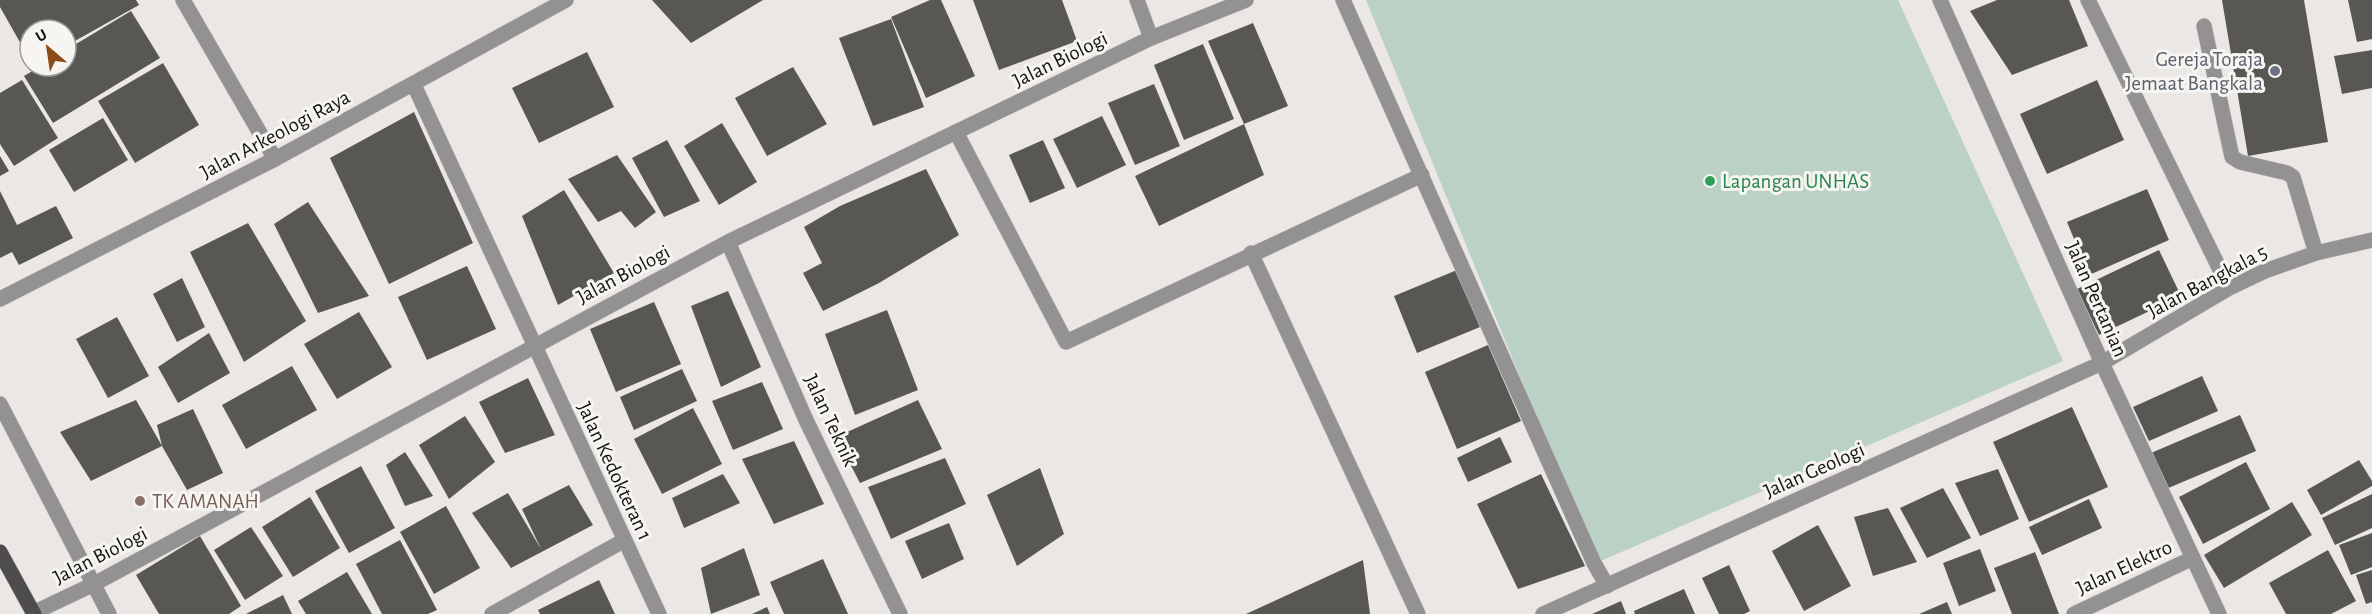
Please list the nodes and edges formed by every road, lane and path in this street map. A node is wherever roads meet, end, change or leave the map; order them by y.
1 (183, 0) edge
2 (566, 0) edge
3 (1137, 0) edge
4 (1246, 0) edge
5 (1343, 0) edge
6 (1940, 0) edge
7 (2092, 1) edge
8 (2204, 26) dead end
9 (1151, 38) junction
10 (414, 85) junction
11 (956, 132) junction
12 (275, 159) junction
13 (1422, 175) junction
14 (2372, 240) edge
15 (728, 242) junction
16 (1251, 253) junction
17 (2316, 253) junction
18 (2229, 288) junction
19 (0, 299) edge
20 (534, 345) junction
21 (2102, 363) junction
22 (0, 404) edge
23 (623, 541) junction
24 (0, 552) edge
25 (2193, 558) junction
26 (93, 584) junction
27 (1607, 586) junction
28 (34, 613) edge
29 (109, 614) edge
30 (492, 614) edge
31 (659, 614) edge
32 (900, 614) edge
33 (1418, 614) edge
34 (1543, 614) edge
35 (2074, 614) edge
36 (2219, 614) edge

1 - 12 street
2 - 10 street, Jalan Arkeologi Raya
3 - 9 street
4 - 9 street, Jalan Biologi
5 - 13 street
6 - 21 street, Jalan Pertanian
7 - 18 street
8 - 17 street
9 - 11 street, Jalan Biologi
10 - 12 street, Jalan Arkeologi Raya
10 - 20 street, Jalan Kedokteran 1
11 - 15 street, Jalan Biologi
11 - 16 street
12 - 19 street, Jalan Arkeologi Raya
13 - 16 street
13 - 27 street
14 - 17 street, Jalan Bangkala 5
15 - 20 street, Jalan Biologi
15 - 32 street, Jalan Teknik
16 - 33 street
17 - 18 street, Jalan Bangkala 5
18 - 21 street, Jalan Bangkala 5
20 - 23 street, Jalan Kedokteran 1
20 - 26 street, Jalan Biologi
21 - 25 street, Jalan Pertanian
21 - 27 street, Jalan Geologi
22 - 26 street
23 - 30 street
23 - 31 street, Jalan Kedokteran 1
24 - 28 main road
25 - 35 street, Jalan Elektro
25 - 36 street, Jalan Pertanian
26 - 28 street, Jalan Biologi
26 - 29 street
27 - 34 street, Jalan Geologi

